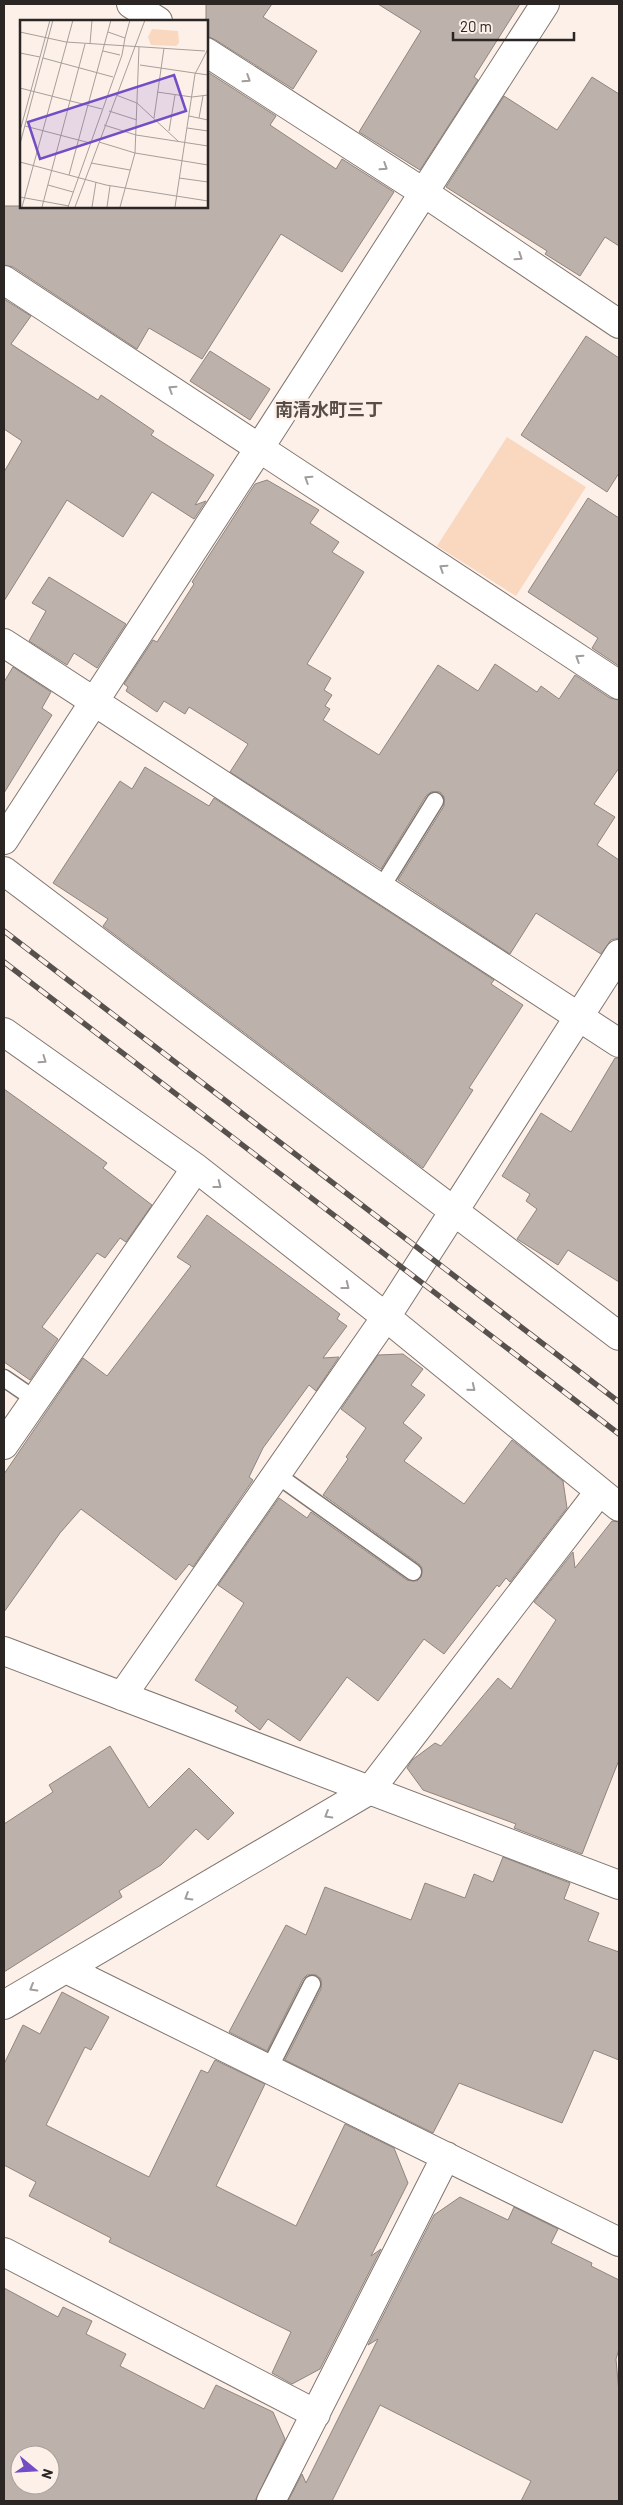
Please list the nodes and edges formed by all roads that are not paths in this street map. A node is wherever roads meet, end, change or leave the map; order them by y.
1 (131, 4) edge
2 (545, 4) edge
3 (156, 20) edge
4 (208, 53) edge
5 (423, 192) junction
6 (4, 280) edge
7 (619, 324) edge
8 (260, 447) junction
9 (4, 643) edge
10 (619, 685) edge
11 (93, 702) junction
12 (435, 801) dead end
13 (4, 840) edge
14 (4, 871) edge
15 (381, 888) junction
16 (619, 954) edge
17 (578, 1016) junction
18 (4, 1032) edge
19 (619, 1043) edge
20 (196, 1168) junction
21 (452, 1211) junction
22 (386, 1317) junction
23 (619, 1336) edge
24 (4, 1378) edge
25 (36, 1400) junction
26 (4, 1445) edge
27 (277, 1475) junction
28 (609, 1499) edge
29 (413, 1572) dead end
30 (4, 1651) edge
31 (122, 1696) junction
32 (370, 1790) junction
33 (619, 1885) edge
34 (66, 1969) junction
35 (312, 1984) dead end
36 (4, 2005) edge
37 (269, 2069) junction
38 (446, 2156) junction
39 (619, 2242) edge
40 (4, 2252) edge
41 (316, 2414) junction
42 (271, 2501) edge

1 - 3 street
2 - 5 street
4 -> 5 street
5 -> 7 street
5 - 8 street
8 -> 6 street
10 -> 8 street
8 - 11 street
9 - 11 street
11 - 13 street
11 - 15 street
12 - 15 lane
14 - 21 street
15 - 17 street
16 - 17 street
17 - 19 street
17 - 21 street
18 -> 20 street
20 -> 22 street
20 - 25 street
21 - 22 street
21 - 23 street
22 - 27 street
22 -> 28 street
24 - 25 lane
25 - 26 street
27 - 29 lane
27 - 31 street
28 - 32 street
30 - 31 street
31 - 32 street
32 - 33 street
32 -> 34 street
34 -> 36 street
34 - 37 street
35 - 37 lane
37 - 38 street
38 - 39 street
38 - 41 street
40 - 41 street
41 - 42 street

